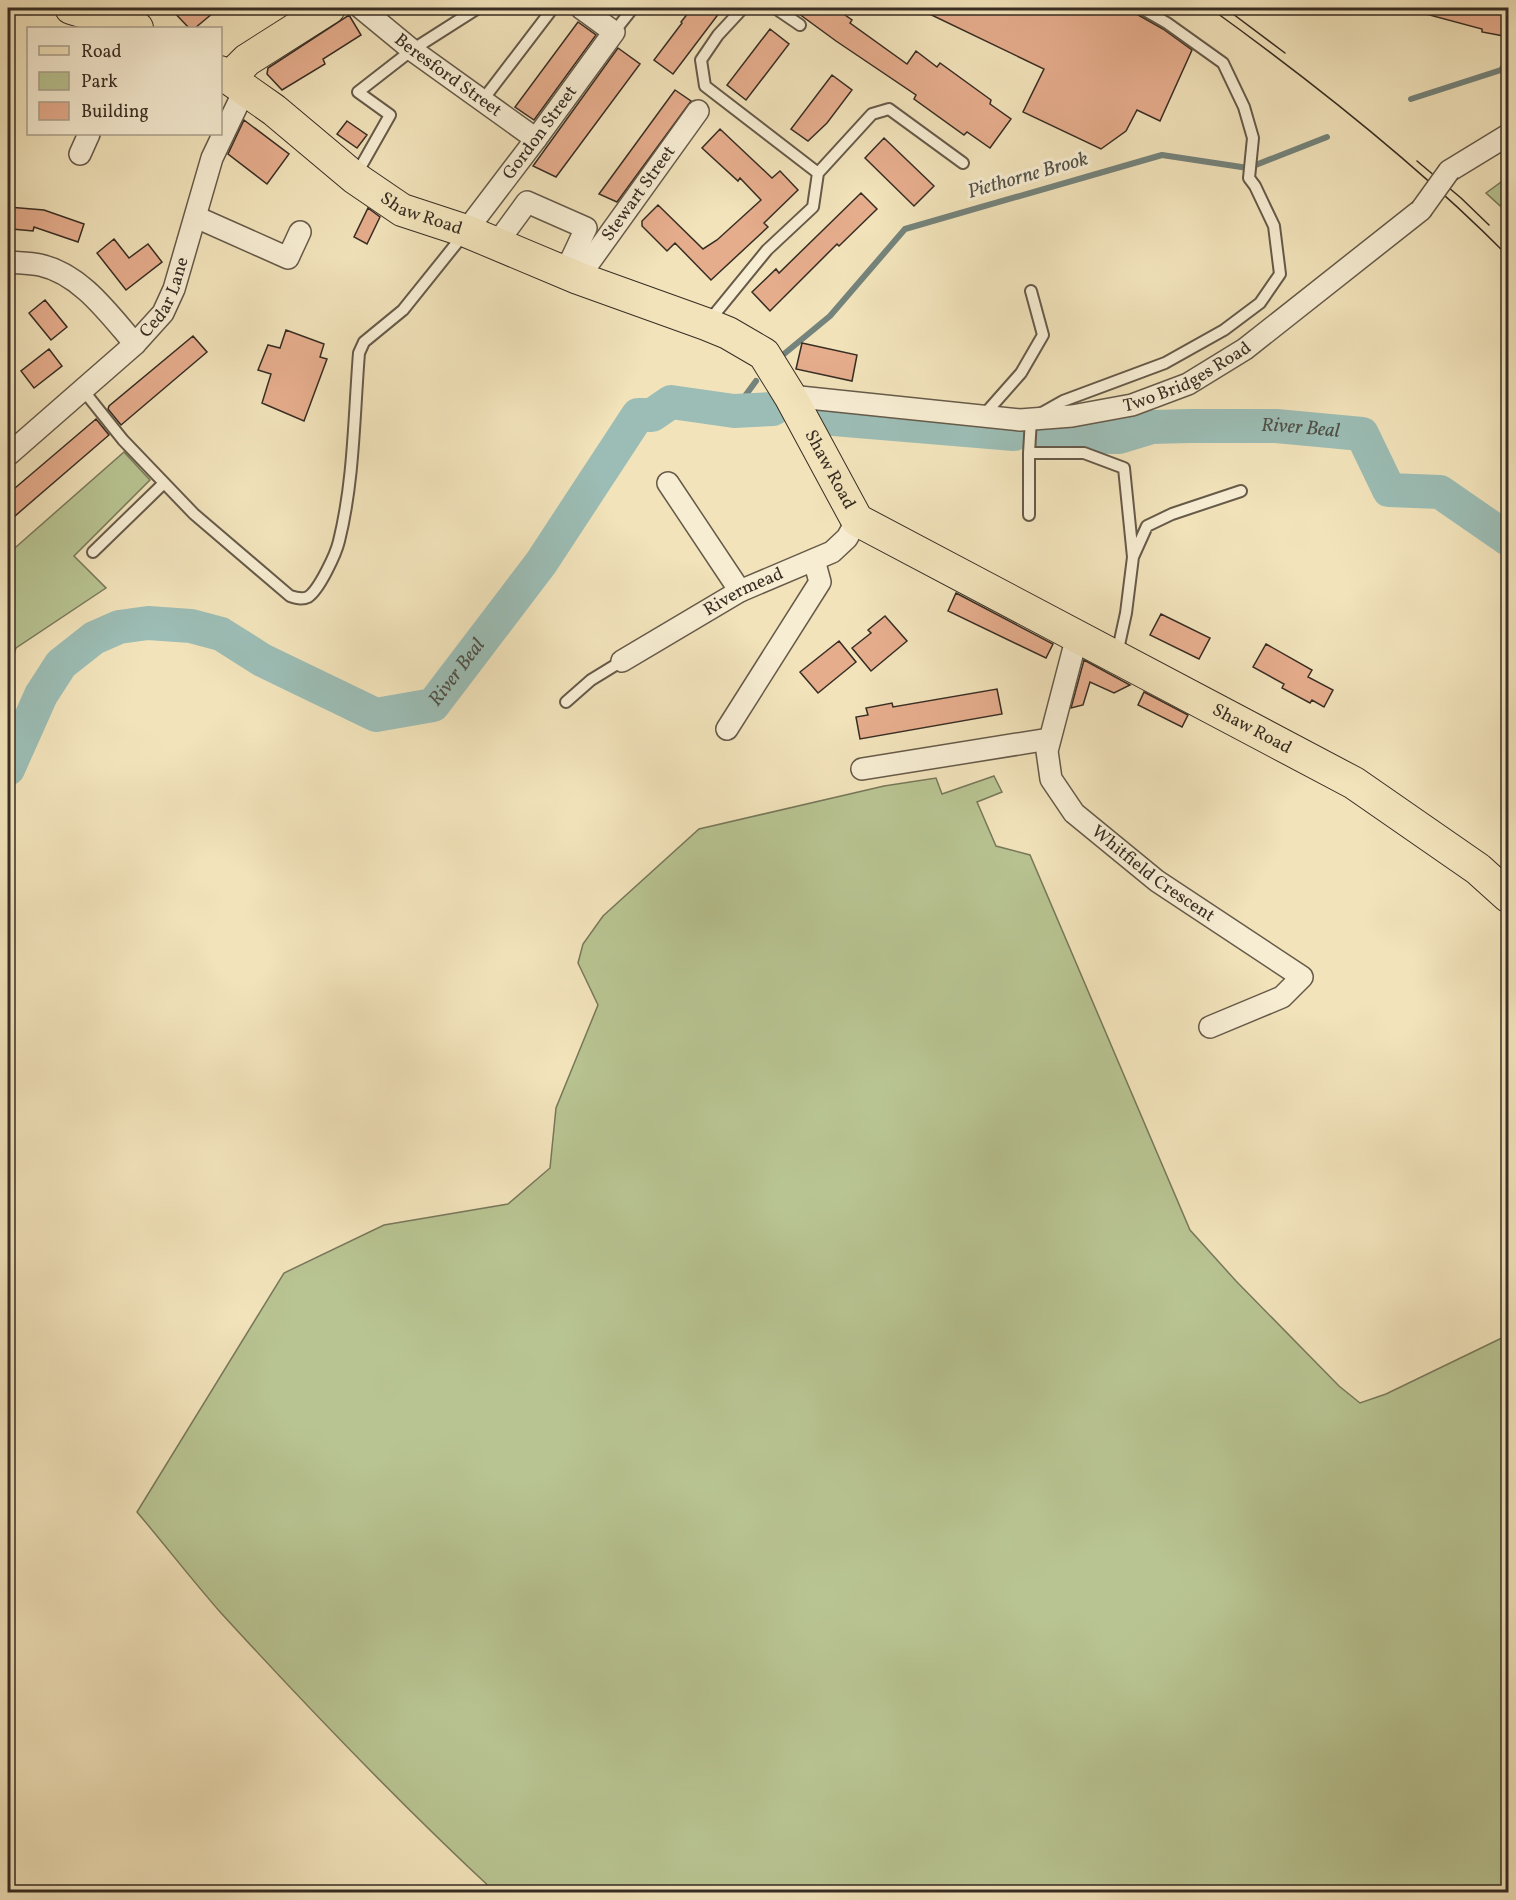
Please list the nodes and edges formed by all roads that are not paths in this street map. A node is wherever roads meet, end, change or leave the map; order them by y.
1 (329, 8) edge
2 (361, 8) edge
3 (478, 8) edge
4 (553, 8) edge
5 (581, 8) edge
6 (633, 8) edge
7 (743, 8) edge
8 (775, 8) edge
9 (1140, 8) edge
10 (83, 9) edge
11 (800, 25) dead end
12 (134, 27) edge
13 (614, 32) junction
14 (412, 50) junction
15 (232, 79) edge
16 (482, 101) junction
17 (698, 111) dead end
18 (222, 118) edge
19 (89, 135) edge
20 (218, 135) edge
21 (1509, 135) edge
22 (536, 139) junction
23 (80, 154) dead end
24 (963, 163) dead end
25 (818, 173) junction
26 (355, 178) junction
27 (196, 217) junction
28 (466, 231) junction
29 (300, 232) dead end
30 (497, 243) junction
31 (8, 262) edge
32 (570, 274) junction
33 (1031, 291) dead end
34 (706, 324) junction
35 (135, 344) junction
36 (83, 390) junction
37 (790, 396) junction
38 (983, 416) junction
39 (1031, 419) junction
40 (1029, 453) junction
41 (8, 455) edge
42 (164, 483) junction
43 (668, 483) dead end
44 (1241, 491) dead end
45 (1029, 515) dead end
46 (857, 520) junction
47 (93, 552) dead end
48 (1133, 557) junction
49 (814, 560) junction
50 (740, 591) junction
51 (1077, 636) junction
52 (1116, 657) junction
53 (622, 661) joint
54 (566, 702) dead end
55 (727, 729) dead end
56 (1049, 739) junction
57 (861, 769) dead end
58 (1490, 885) edge
59 (1210, 1027) dead end

1 - 15 main road
2 - 14 street, Beresford Street
3 - 14 lane
4 - 16 lane
5 - 13 street
6 - 13 lane
7 - 25 lane
8 - 11 lane
9 - 39 lane
10 - 12 main road
13 - 22 street, Gordon Street
14 - 16 street, Beresford Street
14 - 26 lane
15 - 18 street, Cedar Lane
15 - 26 main road, Shaw Road
16 - 22 street, Beresford Street
17 - 32 street, Stewart Street
19 - 23 street
20 - 27 street, Cedar Lane
21 - 39 street, Two Bridges Road, bridge
22 - 28 street, Gordon Street
24 - 25 lane
25 - 34 lane
26 - 28 main road, Shaw Road
27 - 29 street
27 - 35 street, Cedar Lane
28 - 30 main road, Shaw Road
28 - 42 lane
30 - 32 main road, Shaw Road
30 - 32 street
31 - 35 street
32 - 34 main road, Shaw Road
33 - 38 lane
34 - 37 main road, Shaw Road
35 - 36 street, Cedar Lane
36 - 41 street, Cedar Lane
36 - 42 lane
37 - 38 street, Two Bridges Road
37 - 46 main road, Shaw Road
38 - 39 street, Two Bridges Road
39 - 40 lane
40 - 45 lane
40 - 48 lane
42 - 47 lane
43 - 50 street
44 - 48 lane
46 - 49 street, Rivermead
46 - 51 main road, Shaw Road
48 - 52 lane
49 - 50 street, Rivermead
49 - 55 street
50 - 53 street, Rivermead
51 - 52 main road, Shaw Road
51 - 56 street, Whitfield Crescent
52 - 58 main road, Shaw Road
53 - 54 lane
56 - 57 street
56 - 59 street, Whitfield Crescent

